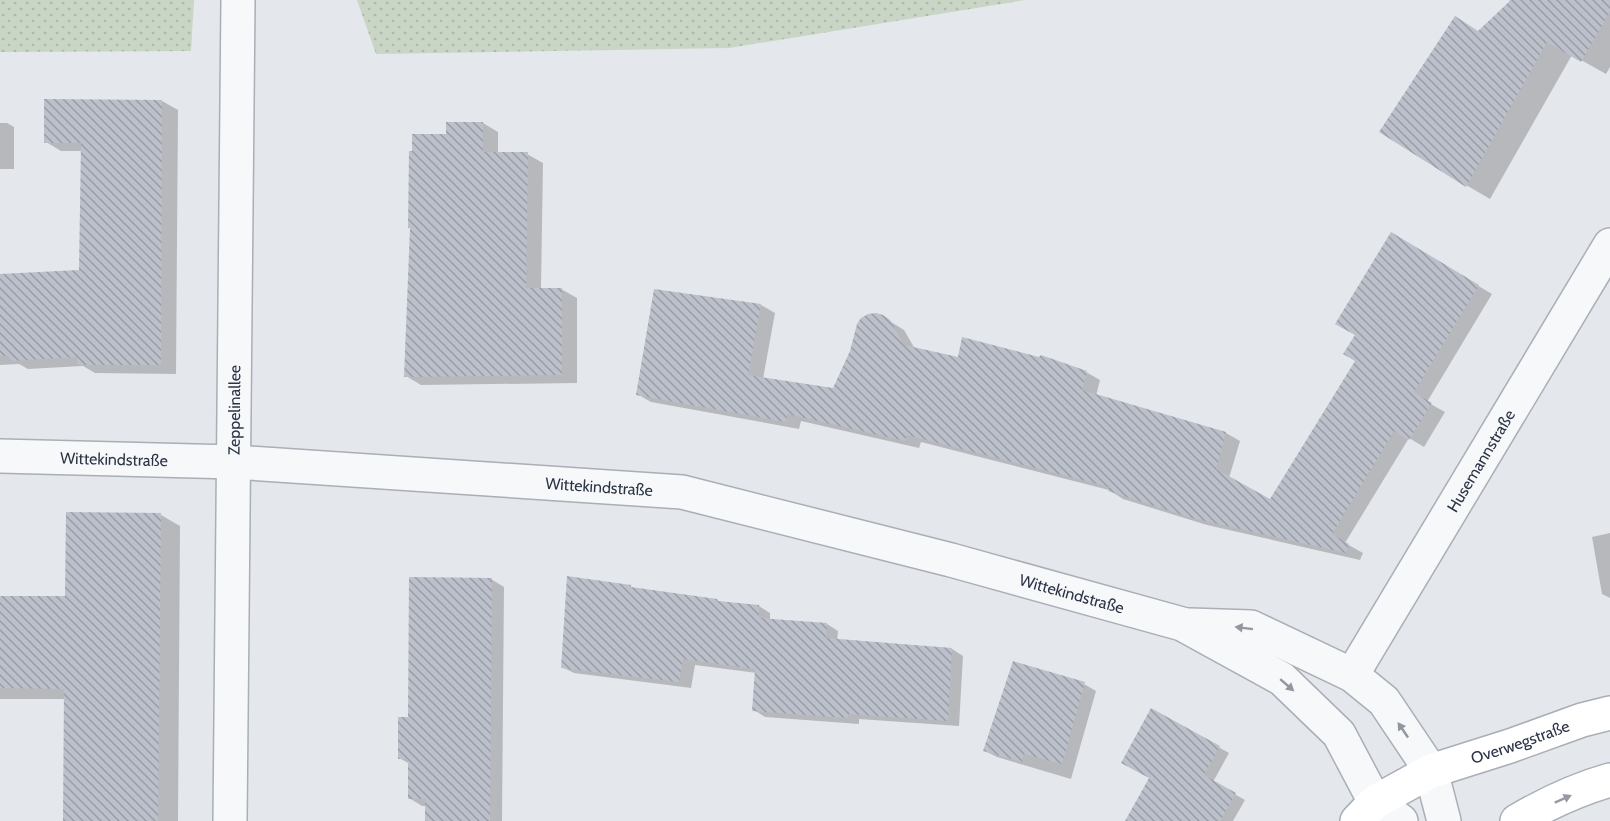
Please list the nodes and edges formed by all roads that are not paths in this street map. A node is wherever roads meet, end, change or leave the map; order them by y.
1 (238, 0) edge
2 (1610, 245) edge
3 (0, 456) edge
4 (234, 462) junction
5 (1182, 624) junction
6 (1352, 675) junction
7 (1610, 713) edge
8 (1431, 771) junction
9 (1610, 780) edge
10 (1378, 815) edge
11 (230, 821) edge
12 (1444, 821) edge
13 (1517, 821) edge

1 - 4 street, Zeppelinallee
2 - 6 street, Husemannstraße
3 - 4 street, Wittekindstraße
4 - 5 street, Wittekindstraße
4 - 11 street, Zeppelinallee
6 -> 5 street, Wittekindstraße
5 -> 10 street, Wittekindstraße
8 -> 6 street, Wittekindstraße
7 - 8 main road, Overwegstraße
8 - 10 main road
8 - 12 street, Wittekindstraße
13 -> 9 main road

